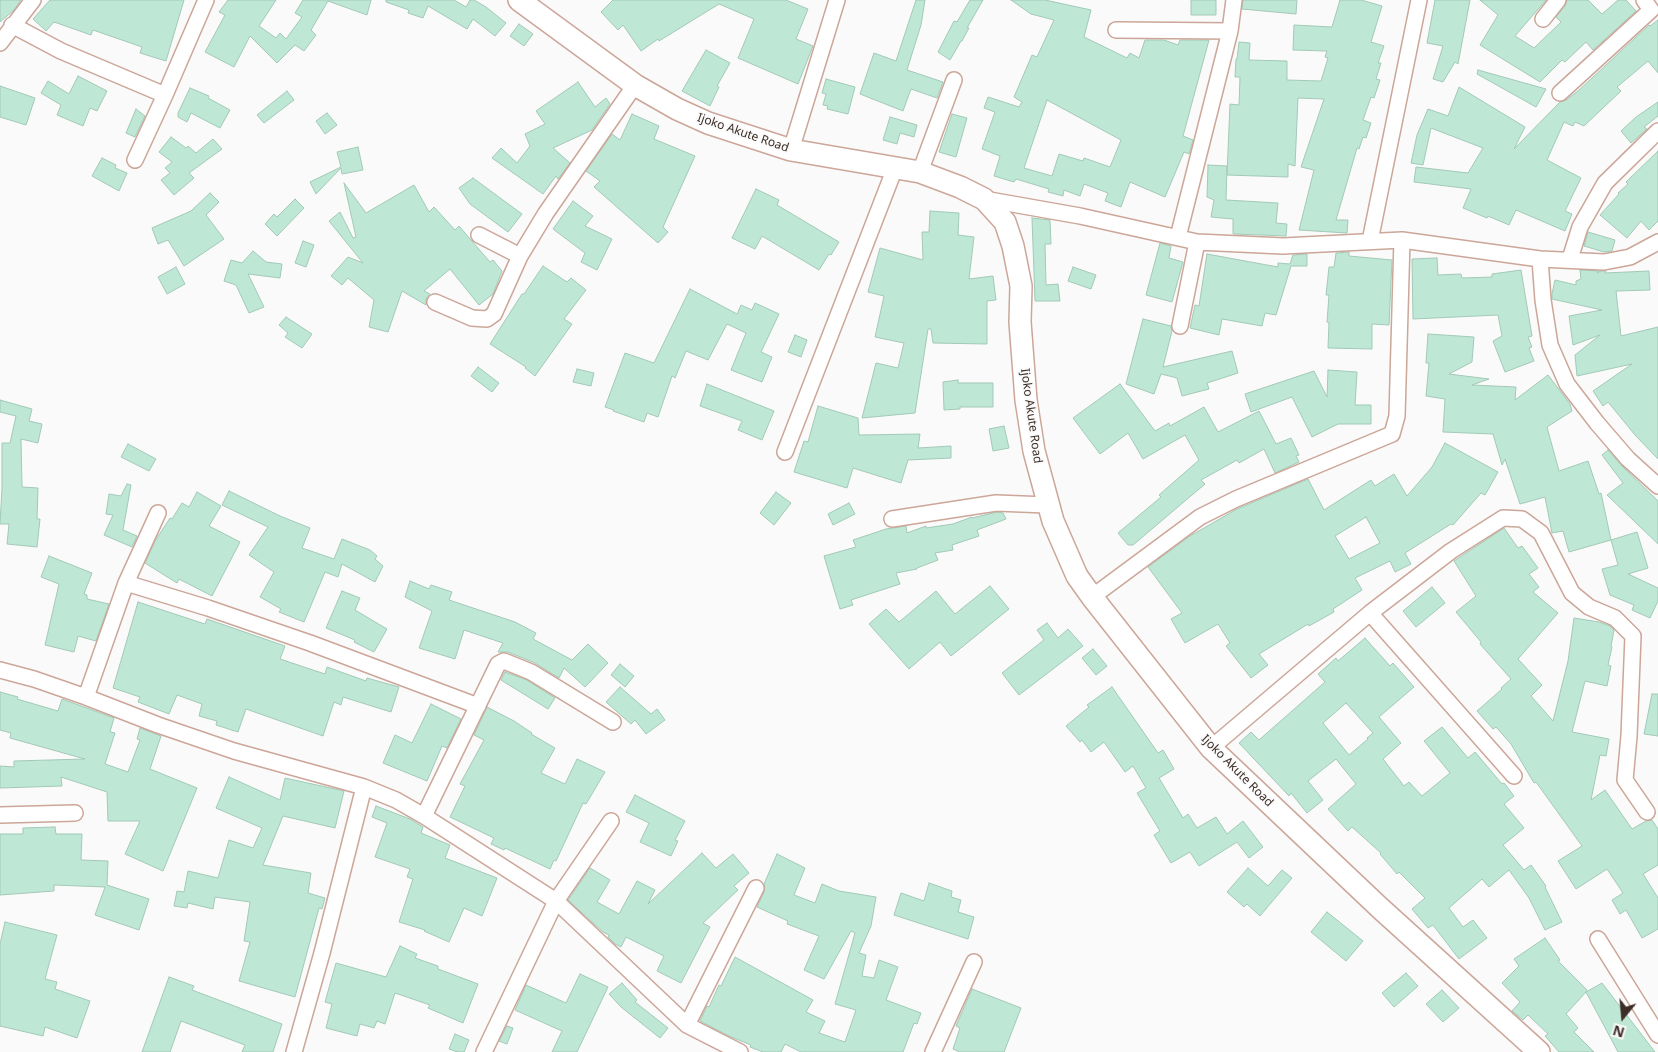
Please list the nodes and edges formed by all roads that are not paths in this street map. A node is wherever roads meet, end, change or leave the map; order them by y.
1 (33, 0) edge
2 (206, 0) edge
3 (519, 0) edge
4 (837, 0) edge
5 (1234, 0) edge
6 (1419, 0) edge
7 (1558, 0) edge
8 (1644, 0) edge
9 (1542, 19) dead end
10 (12, 25) junction
11 (1116, 30) dead end
12 (1230, 31) junction
13 (0, 43) edge
14 (954, 80) dead end
15 (635, 85) junction
16 (1560, 93) dead end
17 (165, 95) junction
18 (1658, 131) edge
19 (791, 150) junction
20 (135, 160) dead end
21 (895, 168) junction
22 (920, 172) junction
23 (984, 199) junction
24 (479, 235) dead end
25 (1178, 237) junction
26 (1402, 240) junction
27 (1370, 241) junction
28 (1198, 242) junction
29 (1658, 242) edge
30 (520, 256) junction
31 (1540, 259) junction
32 (1570, 259) junction
33 (435, 302) dead end
34 (1180, 326) dead end
35 (785, 452) dead end
36 (1658, 486) edge
37 (1047, 505) junction
38 (158, 512) dead end
39 (892, 519) dead end
40 (126, 583) junction
41 (1092, 597) junction
42 (1370, 613) junction
43 (0, 670) edge
44 (86, 697) junction
45 (478, 706) junction
46 (613, 722) dead end
47 (1210, 748) junction
48 (1514, 776) dead end
49 (364, 787) junction
50 (1647, 812) dead end
51 (75, 814) dead end
52 (0, 815) edge
53 (424, 816) junction
54 (611, 821) dead end
55 (756, 888) dead end
56 (556, 901) junction
57 (1598, 939) dead end
58 (974, 962) dead end
59 (687, 1025) junction
60 (1658, 1035) edge
61 (294, 1052) edge
62 (484, 1052) edge
63 (740, 1052) edge
64 (933, 1052) edge
65 (1539, 1052) edge

1 - 10 street
2 - 17 street
3 - 15 main road, Ijoko Akute Road
4 - 19 street
5 - 12 street
6 - 27 street
7 - 9 street
8 - 16 street
10 - 13 street
10 - 17 street
11 - 12 street
12 - 25 street
14 - 22 street
15 - 19 main road, Ijoko Akute Road
15 - 30 street
17 - 20 street
18 - 32 street
19 - 21 main road, Ijoko Akute Road
21 - 22 main road, Ijoko Akute Road
21 - 35 street
22 - 23 main road, Ijoko Akute Road
23 - 25 street
23 - 37 main road, Ijoko Akute Road
24 - 30 street
25 - 28 street
26 - 27 street
26 - 31 street
26 - 41 street
27 - 28 street
28 - 34 street
29 - 32 street
30 - 33 street
31 - 32 street
31 - 36 street
37 - 39 street
37 - 41 main road, Ijoko Akute Road
38 - 40 street
40 - 44 street
40 - 45 street
41 - 47 main road, Ijoko Akute Road
42 - 47 street
42 - 48 street
42 - 50 street
43 - 44 street
44 - 49 street
45 - 46 street
45 - 53 street
47 - 65 main road, Ijoko Akute Road
49 - 53 street
49 - 61 street
51 - 52 street
53 - 56 street
54 - 56 street
55 - 59 street
56 - 59 street
56 - 62 street
57 - 60 street
58 - 64 street
59 - 63 street

